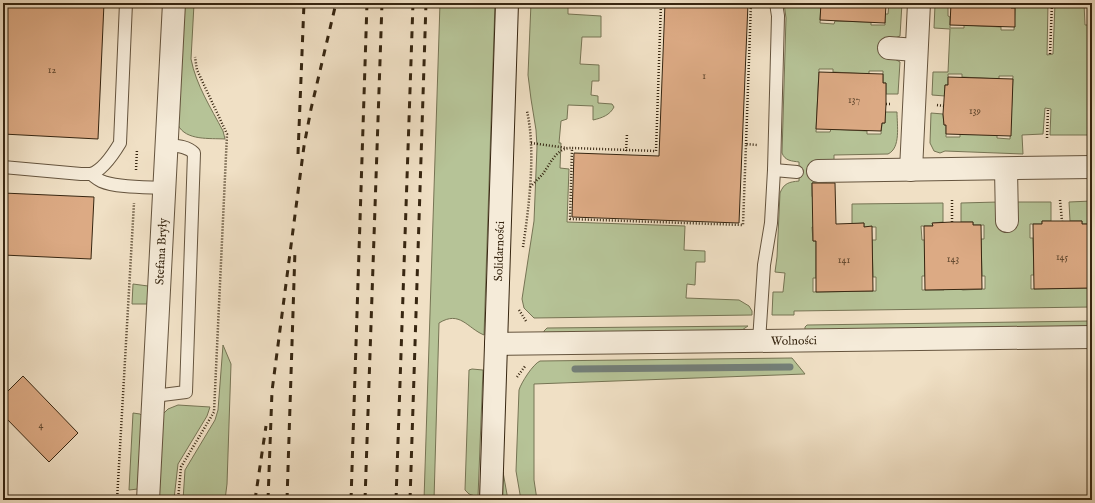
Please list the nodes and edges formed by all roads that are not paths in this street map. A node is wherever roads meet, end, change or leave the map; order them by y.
1 (126, 3) edge
2 (174, 3) edge
3 (507, 3) edge
4 (776, 3) edge
5 (919, 3) edge
6 (889, 48) dead end
7 (916, 50) junction
8 (167, 145) junction
9 (3, 167) edge
10 (1092, 167) edge
11 (1006, 169) junction
12 (774, 170) junction
13 (911, 170) junction
14 (808, 171) joint
15 (91, 174) junction
16 (165, 188) junction
17 (1007, 221) dead end
18 (1092, 337) edge
19 (759, 341) junction
20 (496, 344) junction
21 (154, 396) junction
22 (148, 500) edge
23 (491, 500) edge

1 - 15 lane
2 - 8 street, Stefana Bryły
3 - 20 street, Solidarności
4 - 12 lane
5 - 7 street
6 - 7 street
7 - 13 street
8 - 16 street, Stefana Bryły
8 - 21 lane
9 - 15 lane
10 - 11 street
11 - 13 street
11 - 17 street
12 - 14 lane
12 - 19 lane
13 - 14 street
15 - 16 lane
16 - 21 street, Stefana Bryły
18 - 19 street, Wolności
19 - 20 street, Wolności
20 - 23 street, Solidarności
21 - 22 street, Stefana Bryły

